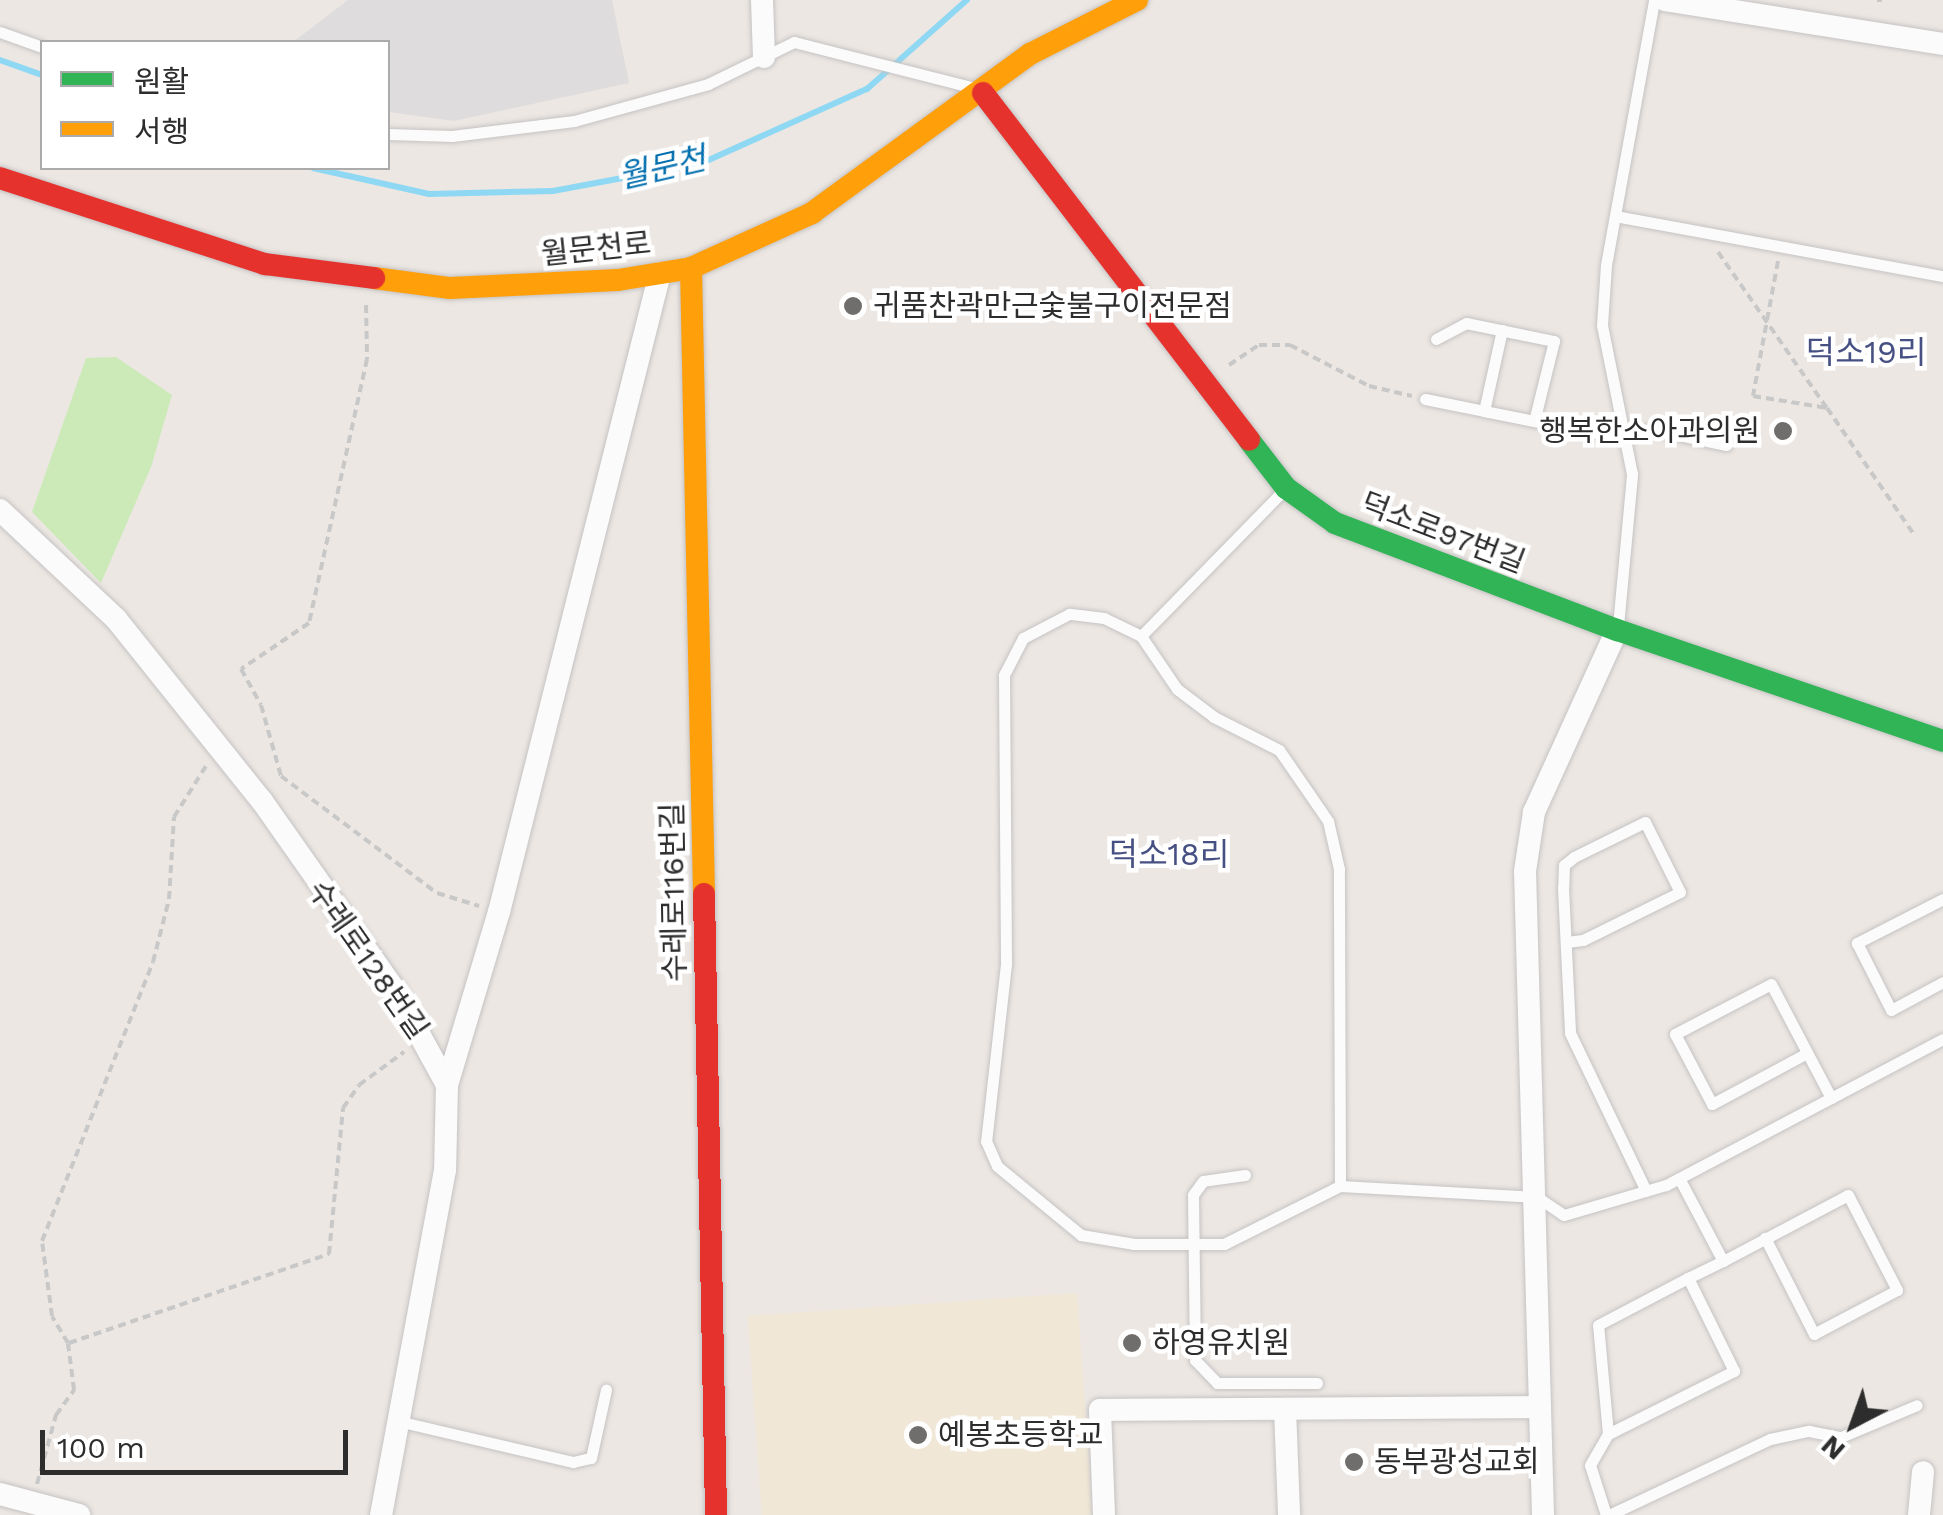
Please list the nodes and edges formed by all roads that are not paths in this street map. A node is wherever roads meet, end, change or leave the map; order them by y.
1 (762, 0) edge
2 (1137, 0) edge
3 (1654, 0) edge
4 (1665, 0) edge
5 (0, 32) edge
6 (1943, 44) edge
7 (40, 47) edge
8 (764, 57) junction
9 (974, 87) junction
10 (390, 134) edge
11 (0, 178) edge
12 (1615, 216) junction
13 (691, 268) junction
14 (660, 273) junction
15 (1943, 276) edge
16 (1502, 330) junction
17 (1436, 339) dead end
18 (1425, 400) road end
19 (1484, 411) junction
20 (1534, 420) junction
21 (1624, 438) junction
22 (1726, 445) dead end
23 (1286, 488) junction
24 (0, 510) edge
25 (1617, 630) junction
26 (1141, 636) junction
27 (1943, 740) edge
28 (1943, 898) edge
29 (1566, 942) junction
30 (1943, 982) edge
31 (1943, 1038) edge
32 (1807, 1053) junction
33 (446, 1085) junction
34 (1831, 1098) junction
35 (1245, 1175) dead end
36 (1679, 1178) junction
37 (1340, 1186) junction
38 (1646, 1191) junction
39 (1537, 1197) junction
40 (1765, 1238) junction
41 (1192, 1246) junction
42 (1722, 1261) junction
43 (1688, 1278) junction
44 (1318, 1383) dead end
45 (606, 1390) dead end
46 (1917, 1404) dead end
47 (1285, 1408) junction
48 (1536, 1408) junction
49 (402, 1422) junction
50 (1608, 1434) junction
51 (1924, 1472) dead end
52 (0, 1494) edge
53 (79, 1515) edge
54 (382, 1515) edge
55 (716, 1515) edge
56 (1104, 1515) edge
57 (1289, 1515) edge
58 (1543, 1515) edge
59 (1607, 1515) edge
60 (1918, 1515) edge

1 - 8 street
2 - 9 street, 월문천로
3 - 12 lane
4 - 6 street
5 - 7 lane
8 - 9 lane
8 - 10 lane
9 - 13 street, 월문천로
9 - 23 street, 덕소로97번길
11 - 14 street, 월문천로
12 - 15 lane
12 - 21 lane
13 - 14 street, 월문천로
13 - 55 street, 수레로116번길
14 - 33 street
16 - 17 lane
16 - 19 lane
16 - 20 lane
18 - 19 lane
19 - 20 lane
20 - 21 lane
21 - 22 lane
21 - 25 lane
23 - 25 street, 덕소로97번길
23 - 26 lane
24 - 33 street, 수레로128번길
25 - 27 street, 덕소로97번길
25 - 39 street
26 - 37 lane
26 - 41 lane
28 - 30 lane
29 - 29 lane
29 - 38 lane
31 - 34 lane
32 - 32 lane
32 - 34 lane
33 - 49 street, 수레로128번길
34 - 36 lane
35 - 41 lane
36 - 38 lane
36 - 42 lane
37 - 39 lane
37 - 41 lane
38 - 39 lane
39 - 48 street
40 - 40 lane
40 - 42 lane
41 - 44 lane
42 - 43 lane
43 - 50 lane
43 - 50 lane
45 - 49 lane
46 - 59 lane
47 - 48 street
47 - 56 street
47 - 57 street
48 - 58 street
49 - 54 street, 수레로128번길
50 - 59 lane
51 - 60 street
52 - 53 street

